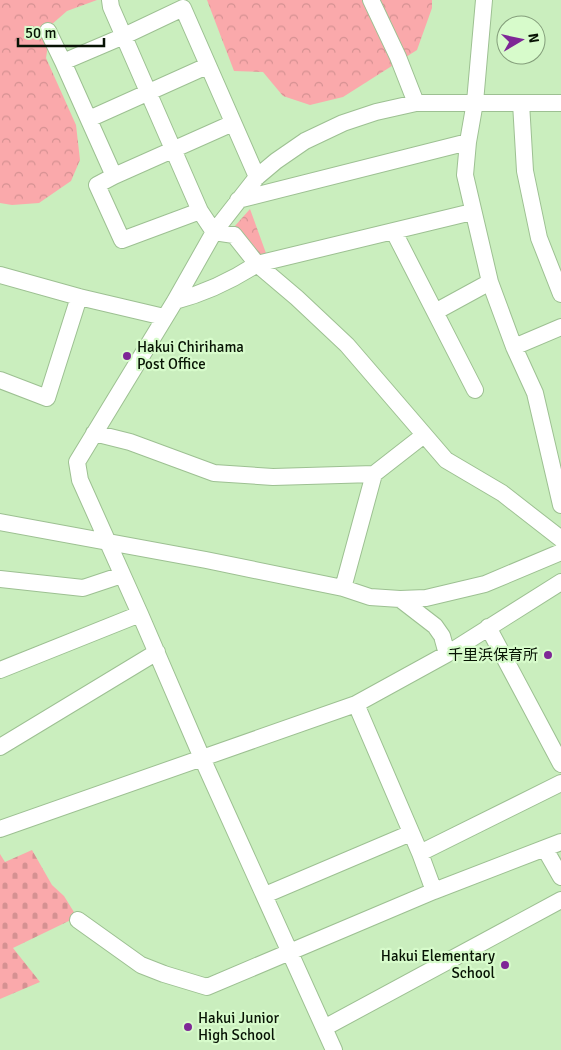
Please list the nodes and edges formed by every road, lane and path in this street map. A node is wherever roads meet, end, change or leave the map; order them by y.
1 (110, 0) edge
2 (371, 0) edge
3 (484, 0) edge
4 (48, 31) dead end
5 (124, 36) junction
6 (63, 62) junction
7 (207, 66) junction
8 (149, 93) junction
9 (475, 102) junction
10 (522, 102) junction
11 (416, 103) junction
12 (561, 103) edge
13 (89, 119) junction
14 (233, 123) junction
15 (468, 142) junction
16 (174, 150) junction
17 (114, 176) junction
18 (257, 177) junction
19 (238, 200) junction
20 (200, 210) junction
21 (472, 212) junction
22 (214, 232) junction
23 (394, 232) junction
24 (257, 264) junction
25 (0, 275) edge
26 (490, 282) junction
27 (561, 294) edge
28 (78, 297) junction
29 (175, 301) junction
30 (435, 312) junction
31 (164, 317) junction
32 (561, 327) edge
33 (514, 347) junction
34 (0, 380) edge
35 (475, 390) dead end
36 (94, 432) junction
37 (424, 435) junction
38 (374, 474) junction
39 (561, 505) edge
40 (0, 522) edge
41 (561, 539) edge
42 (109, 543) junction
43 (561, 552) edge
44 (122, 575) junction
45 (0, 580) edge
46 (561, 582) edge
47 (344, 588) junction
48 (400, 599) junction
49 (140, 614) junction
50 (488, 627) junction
51 (157, 652) junction
52 (447, 654) junction
53 (0, 670) edge
54 (356, 704) junction
55 (0, 747) edge
56 (202, 758) junction
57 (561, 764) edge
58 (561, 783) edge
59 (0, 829) edge
60 (411, 833) junction
61 (561, 842) edge
62 (545, 849) junction
63 (420, 853) junction
64 (561, 878) edge
65 (434, 891) junction
66 (265, 895) junction
67 (561, 900) edge
68 (78, 920) dead end
69 (290, 951) junction
70 (324, 1028) junction
71 (334, 1050) edge

1 - 5 street
2 - 11 street
3 - 9 street
4 - 6 street
5 - 6 street
5 - 7 street
5 - 8 street
6 - 13 street
7 - 8 street
7 - 14 street
8 - 13 street
8 - 16 street
9 - 10 street
9 - 11 street
9 - 15 street
10 - 12 street
10 - 27 street
11 - 18 street
13 - 17 street
14 - 16 street
14 - 18 street
15 - 19 street
15 - 21 street
16 - 17 street
16 - 20 street
17 - 20 street
18 - 19 street
19 - 22 street
20 - 22 street
21 - 23 street
21 - 26 street
22 - 24 street
22 - 29 street
23 - 24 street
23 - 30 street
24 - 29 street
24 - 37 street
25 - 28 street
26 - 30 street
26 - 33 street
28 - 31 street
28 - 34 street
29 - 31 street
30 - 35 street
31 - 36 street
32 - 33 street
33 - 39 street
36 - 38 street
36 - 42 street
37 - 38 street
37 - 41 street
38 - 47 street
40 - 42 street
42 - 44 street
42 - 47 street
43 - 48 street
44 - 45 street
44 - 49 street
46 - 50 street
47 - 48 street
48 - 52 street
49 - 51 street
49 - 53 street
50 - 52 street
50 - 57 street
51 - 55 street
51 - 56 street
52 - 54 street
54 - 56 street
54 - 60 street
56 - 59 street
56 - 66 street
58 - 63 street
60 - 63 street
60 - 66 street
61 - 62 street
62 - 64 street
62 - 65 street
63 - 65 street
65 - 69 street
66 - 69 street
67 - 70 street
68 - 69 street
69 - 70 street
70 - 71 street

